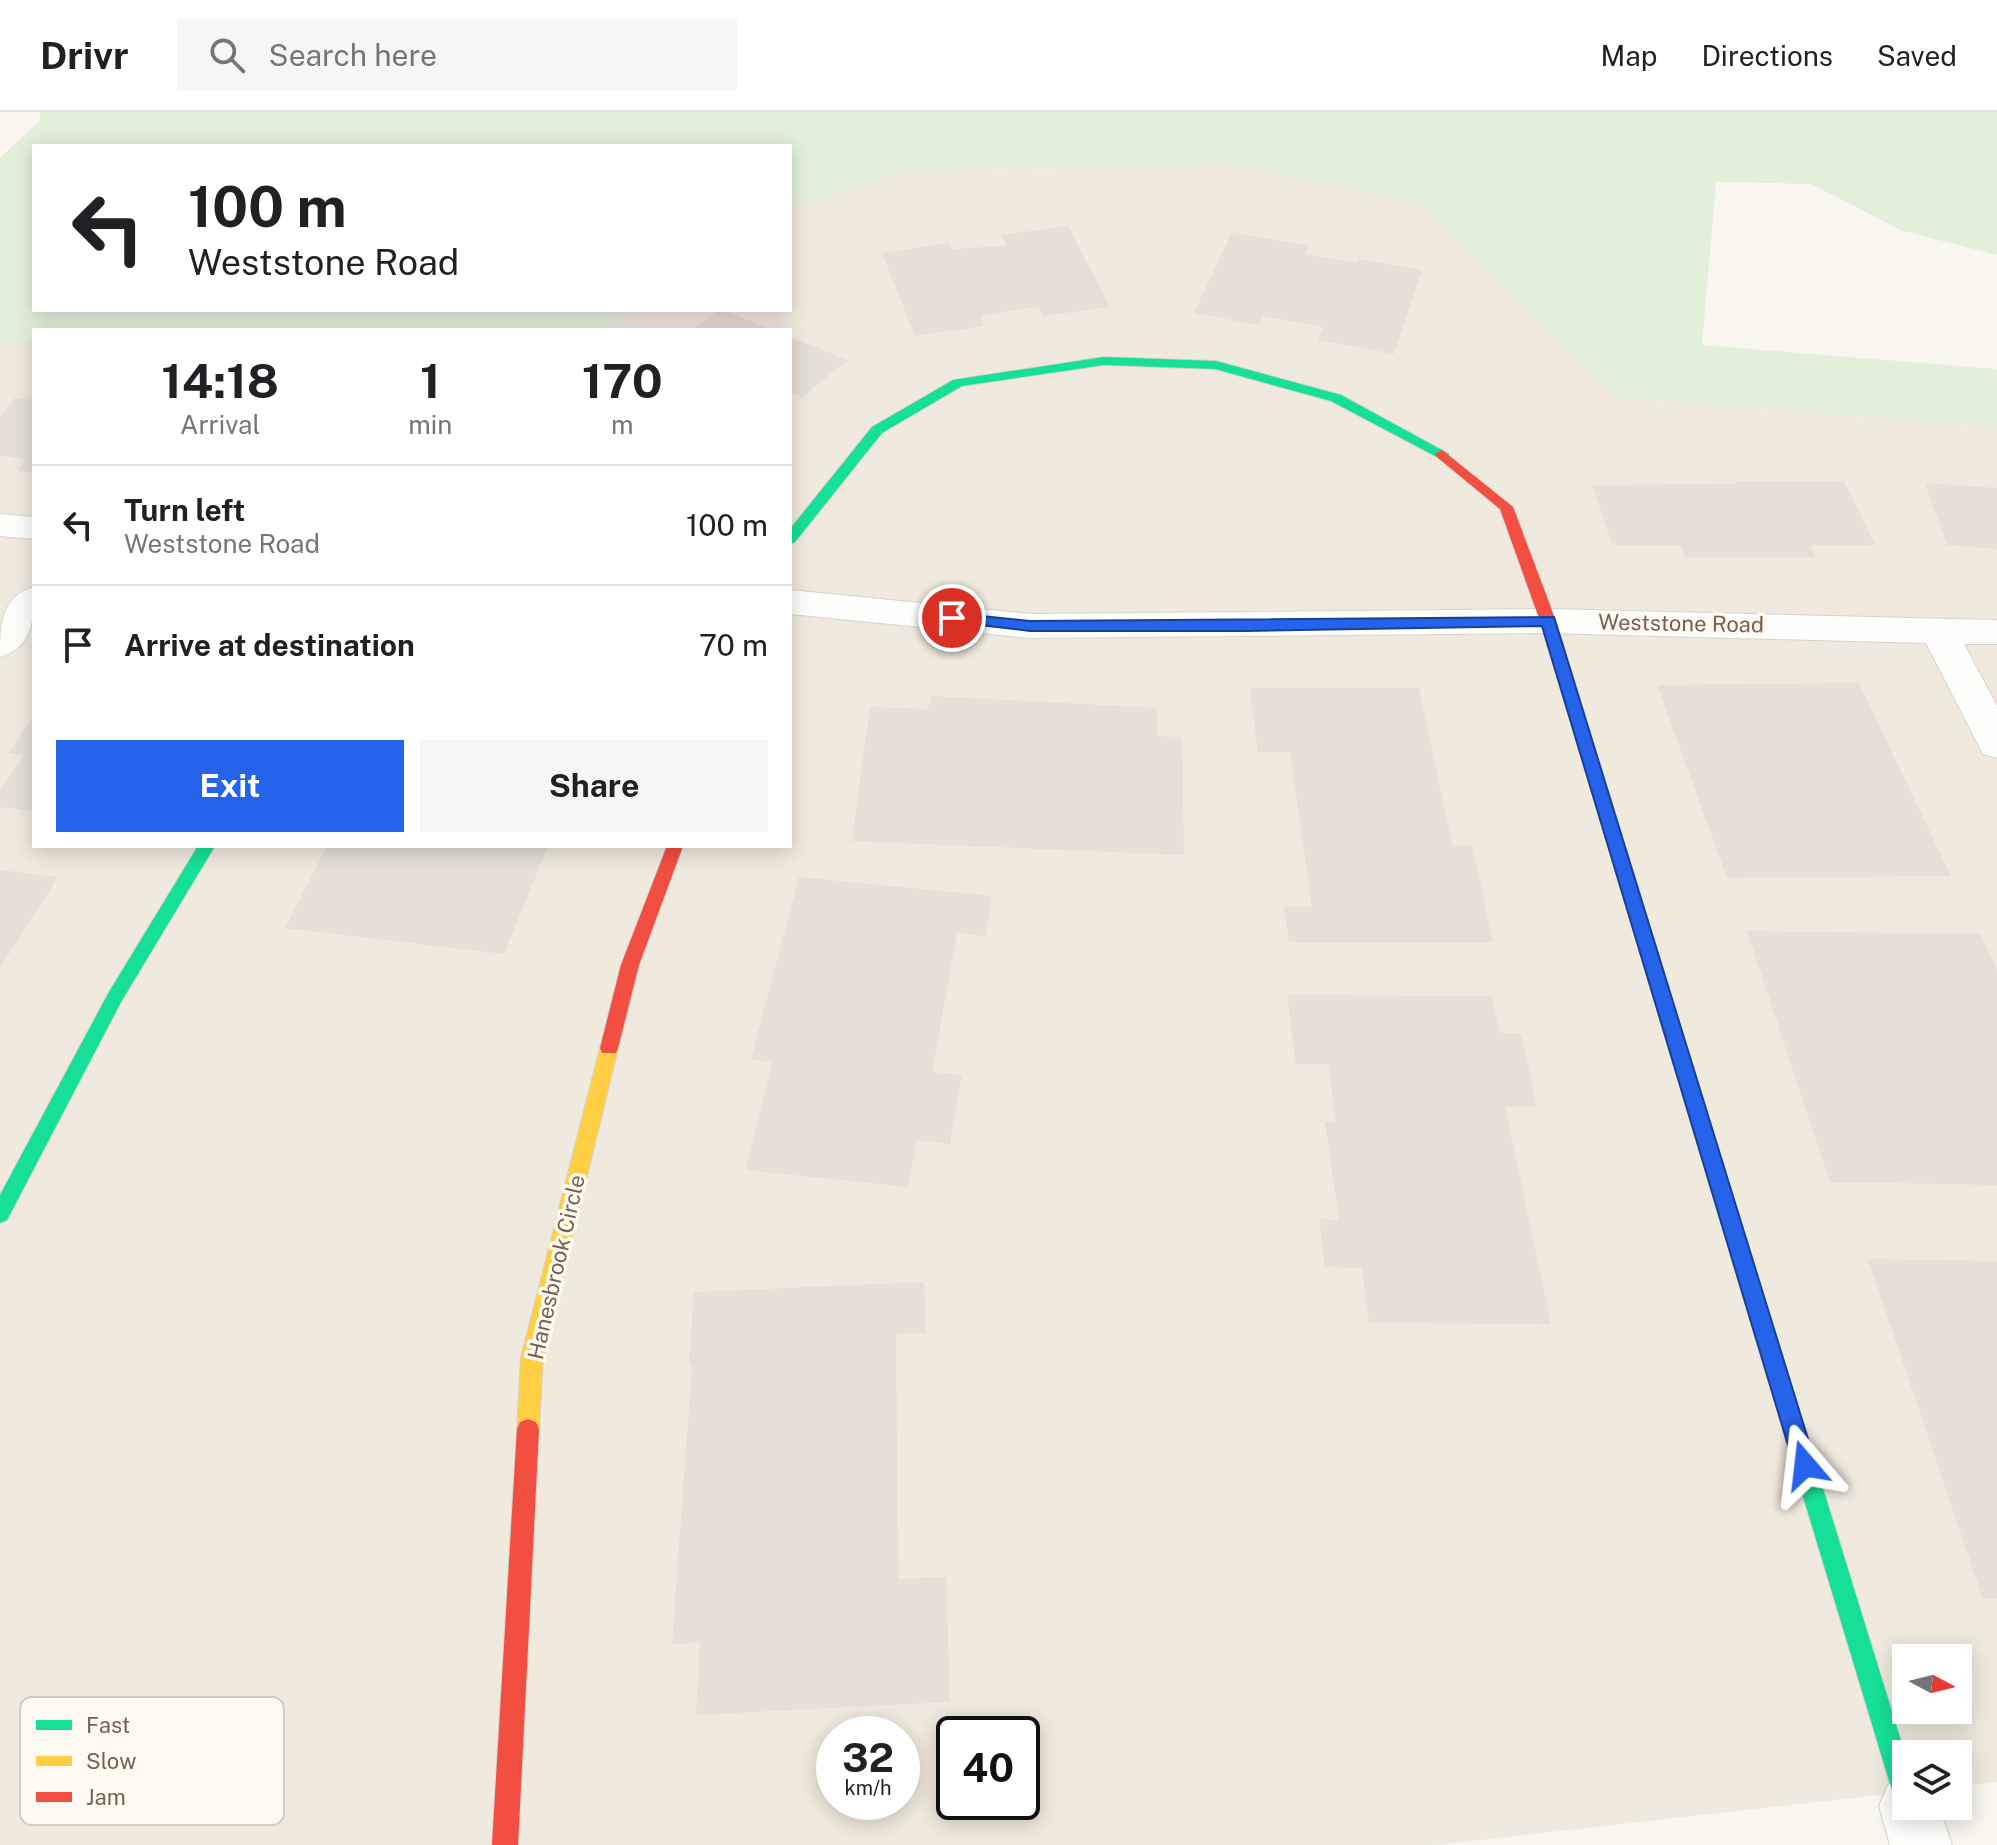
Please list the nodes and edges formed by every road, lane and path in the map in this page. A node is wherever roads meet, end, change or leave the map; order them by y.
1 (0, 525) edge
2 (32, 528) edge
3 (792, 536) edge
4 (32, 602) edge
5 (792, 602) edge
6 (1548, 621) junction
7 (1938, 629) junction
8 (1997, 632) edge
9 (0, 644) edge
10 (1997, 744) edge
11 (206, 848) edge
12 (674, 848) edge
13 (0, 1214) edge
14 (1892, 1751) edge
15 (1913, 1820) edge
16 (505, 1845) edge
17 (1921, 1845) edge

1 - 2 street
3 - 6 street
4 - 9 street
5 - 6 street, Weststone Road
6 - 7 street, Weststone Road
6 - 14 street
7 - 8 street, Weststone Road
7 - 10 street
11 - 13 street
12 - 16 street, Hanesbrook Circle
15 - 17 street

